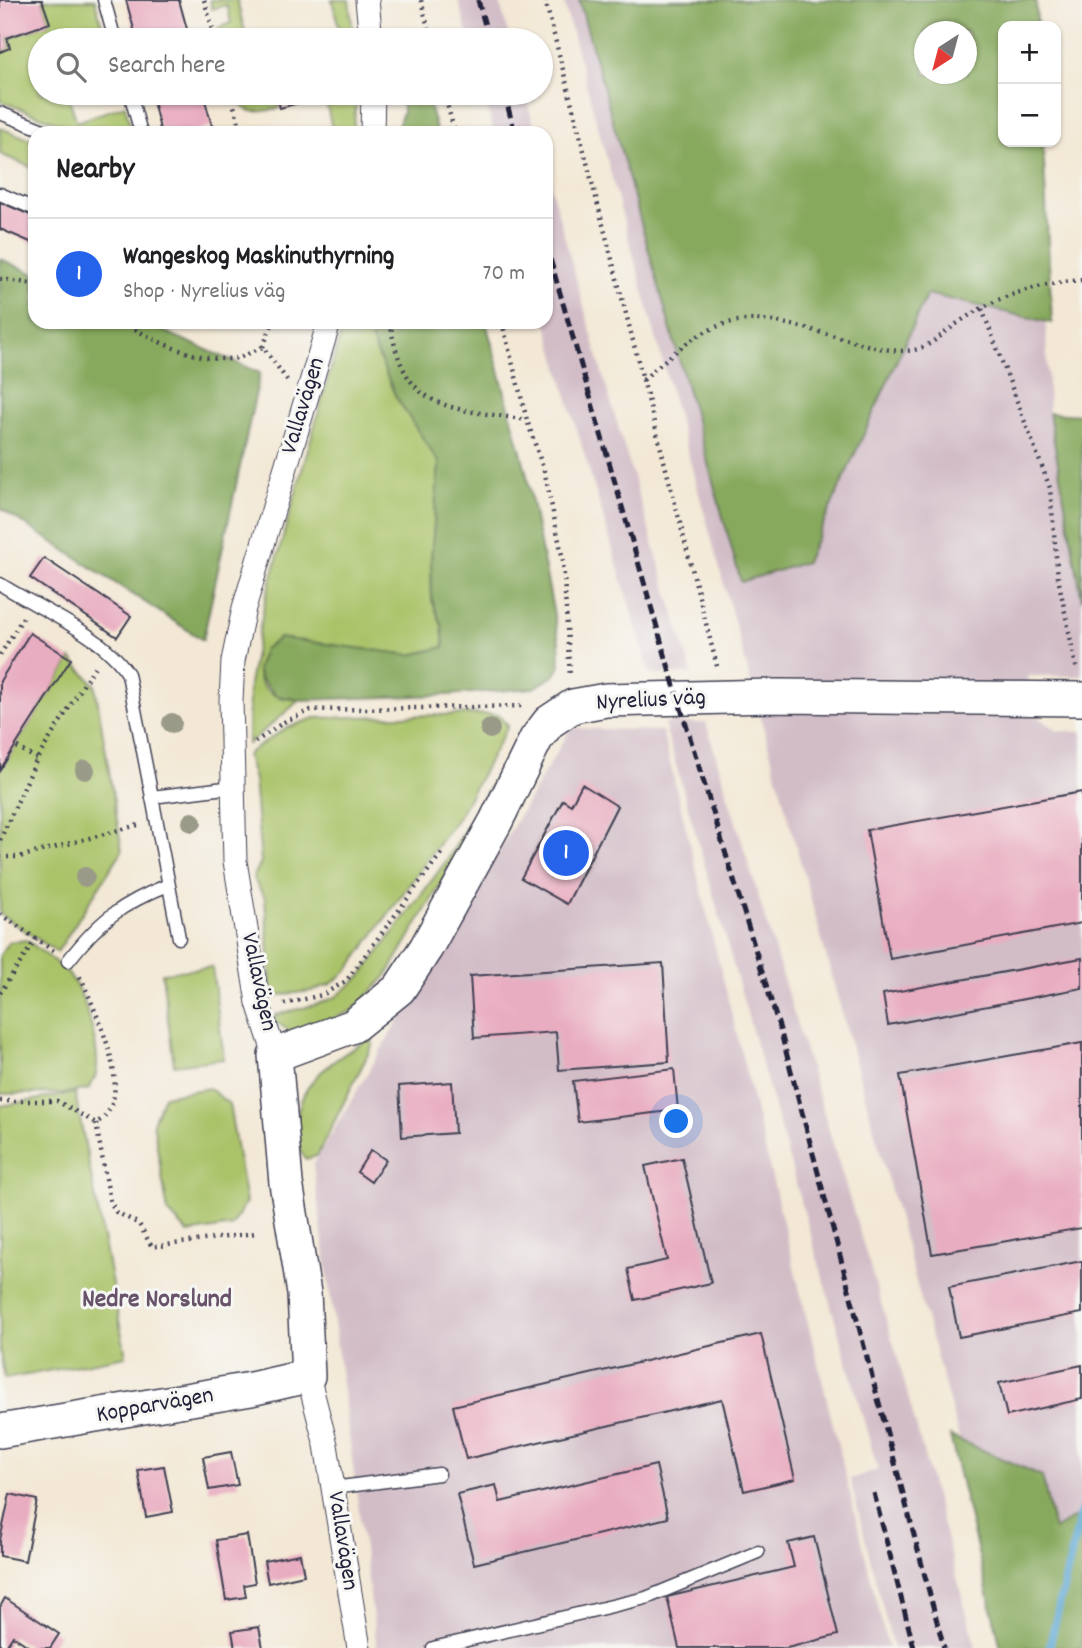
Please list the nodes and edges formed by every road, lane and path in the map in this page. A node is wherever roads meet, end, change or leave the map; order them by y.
1 (104, 0) edge
2 (204, 0) edge
3 (367, 0) edge
4 (421, 0) edge
5 (545, 0) edge
6 (112, 28) edge
7 (212, 28) edge
8 (370, 28) edge
9 (428, 28) edge
10 (552, 28) edge
11 (553, 31) edge
12 (133, 105) edge
13 (234, 105) edge
14 (373, 105) edge
15 (447, 105) edge
16 (0, 113) edge
17 (33, 126) edge
18 (139, 126) edge
19 (240, 126) edge
20 (372, 126) edge
21 (453, 126) edge
22 (0, 194) edge
23 (28, 206) edge
24 (0, 279) edge
25 (1082, 280) edge
26 (28, 283) edge
27 (982, 309) junction
28 (135, 329) edge
29 (270, 329) edge
30 (327, 329) edge
31 (392, 329) edge
32 (504, 329) edge
33 (263, 347) junction
34 (643, 380) junction
35 (305, 402) junction
36 (527, 421) junction
37 (0, 584) edge
38 (31, 604) junction
39 (105, 647) junction
40 (0, 655) edge
41 (719, 675) dead end
42 (582, 681) dead end
43 (1081, 691) edge
44 (539, 704) dead end
45 (17, 747) dead end
46 (232, 758) junction
47 (37, 759) junction
48 (233, 788) junction
49 (152, 797) junction
50 (156, 820) junction
51 (0, 840) edge
52 (446, 845) dead end
53 (0, 857) edge
54 (168, 885) junction
55 (0, 914) edge
56 (36, 938) junction
57 (179, 938) dead end
58 (68, 961) junction
59 (0, 993) edge
60 (261, 1010) junction
61 (275, 1055) junction
62 (0, 1101) edge
63 (96, 1123) junction
64 (255, 1233) dead end
65 (308, 1376) junction
66 (0, 1431) edge
67 (439, 1474) dead end
68 (333, 1488) junction
69 (758, 1552) dead end
70 (359, 1648) edge
71 (432, 1648) edge

1 - 6 lane
2 - 7 path
3 - 8 street
4 - 9 path
5 - 10 path
11 - 34 path
12 - 18 lane
13 - 19 path
14 - 20 street
15 - 21 path
16 - 17 lane
22 - 23 lane
24 - 26 path
25 - 27 path
27 - 34 path
27 - 43 path
28 - 33 path
29 - 33 path
30 - 35 street, Vallavägen
31 - 36 path
32 - 36 path
33 - 35 path
34 - 41 path
35 - 46 street, Vallavägen
36 - 42 path
37 - 38 lane
38 - 39 lane
38 - 40 path
39 - 47 path
39 - 49 lane
43 - 61 street, Nyrelius väg
44 - 46 path
45 - 47 path
46 - 48 street, Vallavägen
47 - 51 path
48 - 49 lane
48 - 60 street, Vallavägen
49 - 50 lane
50 - 53 path
50 - 54 lane
52 - 60 path
54 - 57 lane
54 - 58 lane
55 - 56 path
56 - 58 path
56 - 59 path
58 - 63 path
60 - 61 street, Vallavägen
61 - 65 street, Vallavägen
62 - 63 path
63 - 64 path
65 - 66 street, Kopparvägen
65 - 68 street, Vallavägen
67 - 68 lane
68 - 70 street, Vallavägen
69 - 71 lane

